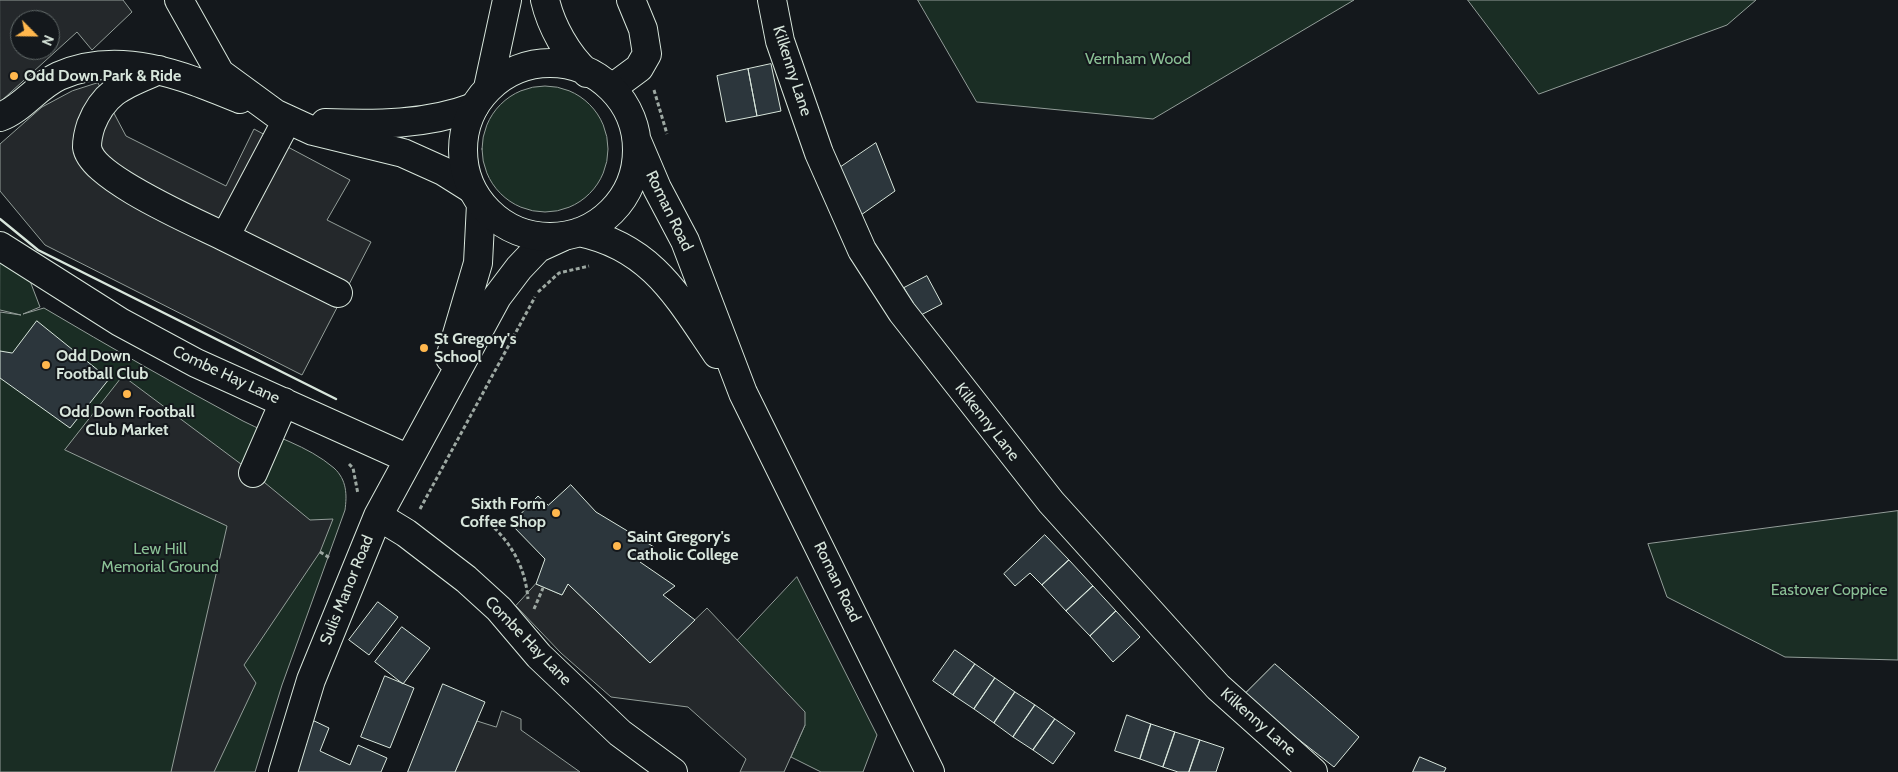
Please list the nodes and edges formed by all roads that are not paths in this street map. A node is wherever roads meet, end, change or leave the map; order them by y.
1 (178, 0) edge
2 (507, 0) edge
3 (544, 0) edge
4 (631, 0) edge
5 (772, 0) edge
6 (159, 70) junction
7 (587, 73) junction
8 (612, 88) junction
9 (481, 97) junction
10 (0, 117) edge
11 (285, 119) junction
12 (637, 141) junction
13 (476, 196) junction
14 (570, 235) junction
15 (225, 237) junction
16 (0, 246) edge
17 (338, 293) dead end
18 (743, 393) junction
19 (284, 402) junction
20 (432, 417) junction
21 (409, 459) junction
22 (253, 473) dead end
23 (378, 516) junction
24 (283, 772) edge
25 (673, 772) edge
26 (930, 772) edge
27 (1314, 772) edge

1 - 11 street
2 - 9 street
3 - 7 street
4 - 8 street
5 - 27 street, Kilkenny Lane
6 - 10 street
6 - 11 street
6 - 15 street
7 - 8 street
7 - 9 street
8 - 12 street
9 - 11 street
9 - 13 street
11 - 13 street
11 - 15 street
12 - 14 street
12 - 18 street, Roman Road
13 - 14 street
13 - 20 street, Sulis Manor Road
14 - 18 street, Roman Road
14 - 20 street, Sulis Manor Road
15 - 17 street
16 - 19 street, Combe Hay Lane
18 - 26 street, Roman Road
19 - 21 street, Combe Hay Lane
19 - 22 street
20 - 21 street, Sulis Manor Road
21 - 23 street, Sulis Manor Road
23 - 24 street, Sulis Manor Road
23 - 25 street, Combe Hay Lane

